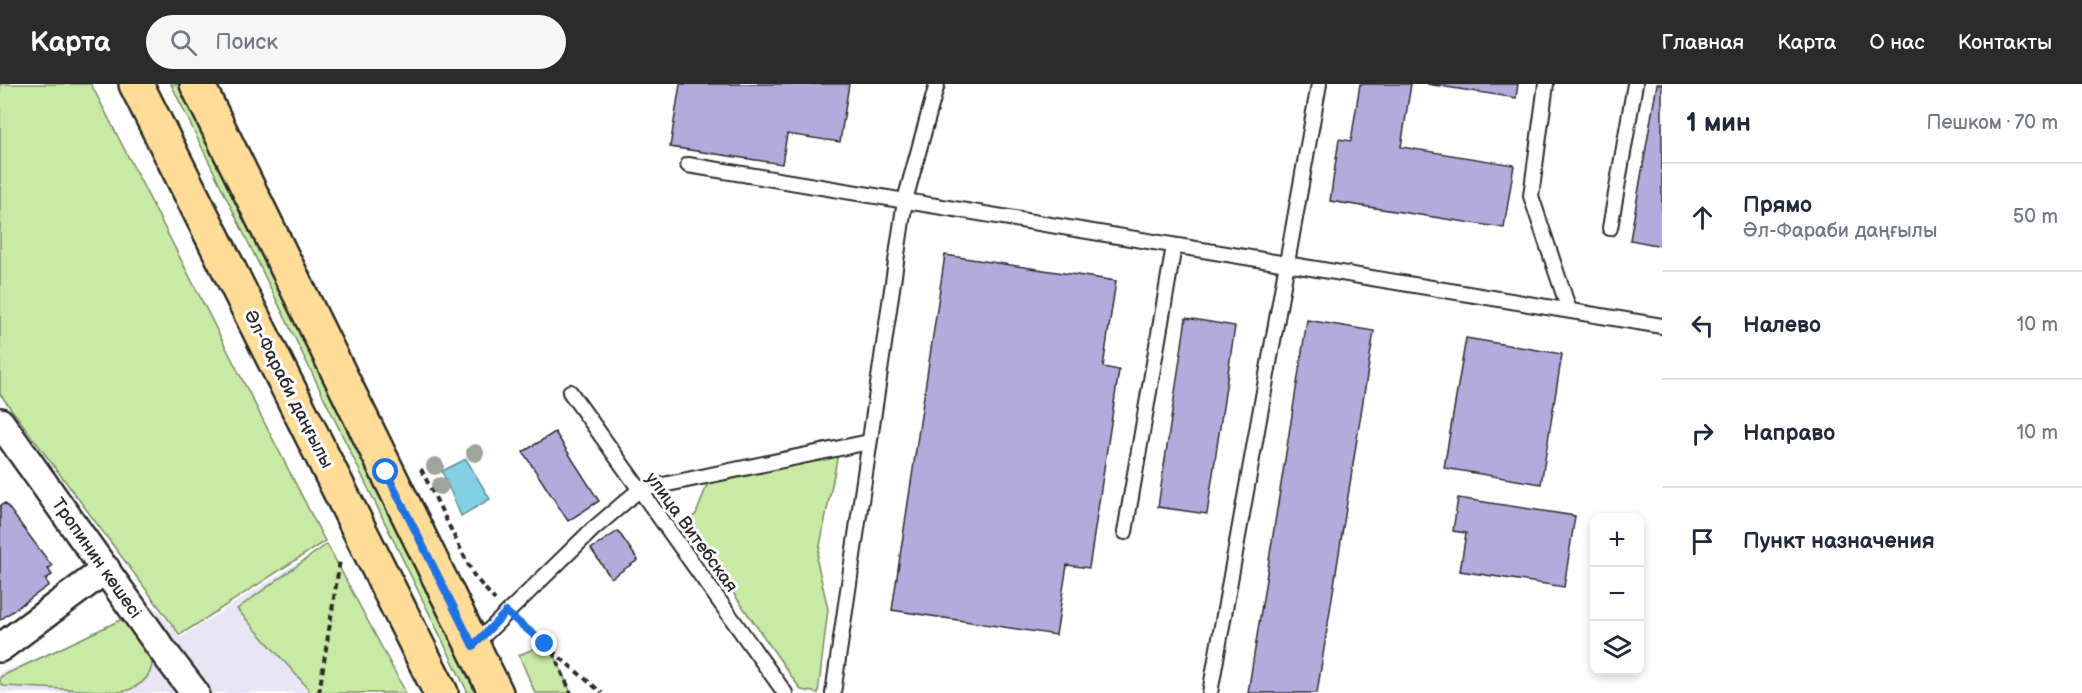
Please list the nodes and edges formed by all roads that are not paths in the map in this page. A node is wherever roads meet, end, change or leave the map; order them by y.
1 (136, 84) edge
2 (197, 84) edge
3 (937, 84) edge
4 (1319, 84) edge
5 (1546, 84) edge
6 (1635, 84) edge
7 (688, 165) dead end
8 (905, 200) junction
9 (1610, 228) dead end
10 (1174, 246) junction
11 (1287, 264) junction
12 (1569, 310) junction
13 (1662, 326) edge
14 (570, 392) dead end
15 (0, 422) edge
16 (869, 442) junction
17 (639, 490) junction
18 (1125, 532) dead end
19 (106, 569) junction
20 (473, 646) junction
21 (0, 648) edge
22 (195, 693) edge
23 (441, 693) edge
24 (496, 693) edge
25 (785, 693) edge
26 (833, 693) edge
27 (1210, 693) edge

1 - 23 main road, Әл-Фараби даңғылы
2 - 20 main road
3 - 8 lane
4 - 11 lane
5 - 12 lane
6 - 9 lane
7 - 8 lane
8 - 10 lane
8 - 16 lane
10 - 11 lane
10 - 18 lane
11 - 12 lane
11 - 27 lane
12 - 13 lane
14 - 17 lane, улица Витебская
15 - 19 street, Тропинин көшесі
16 - 17 lane
16 - 26 lane
17 - 20 lane
17 - 25 lane, улица Витебская
19 - 21 street
19 - 22 street, Тропинин көшесі
20 - 24 main road

